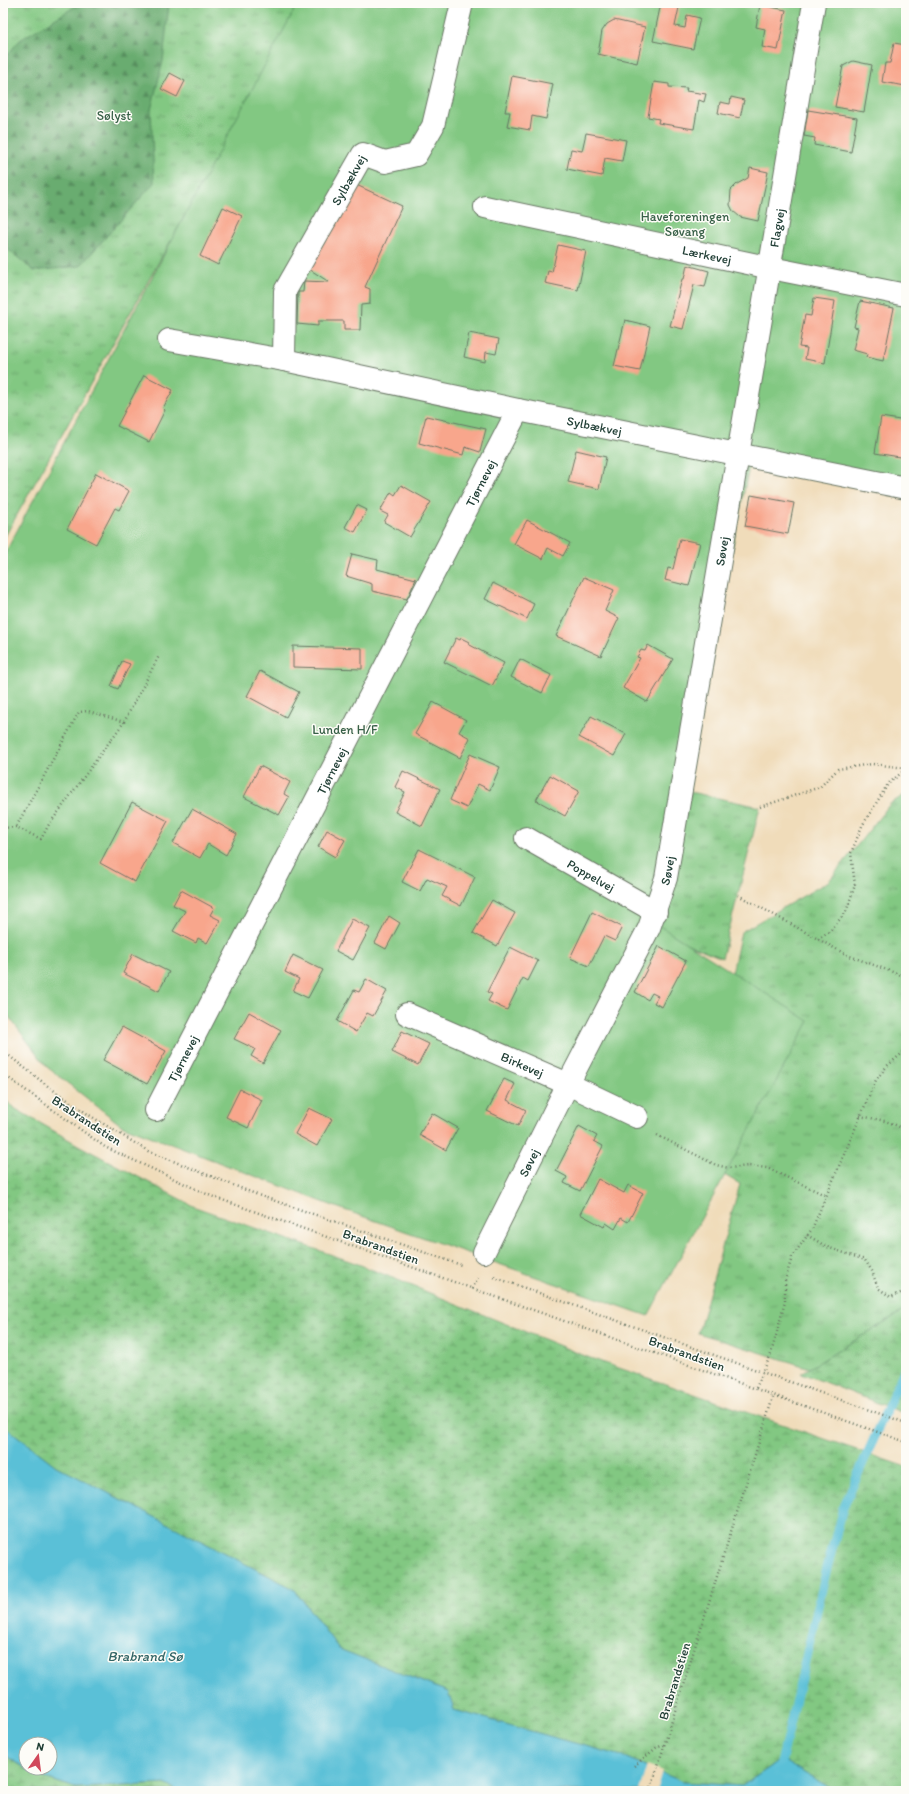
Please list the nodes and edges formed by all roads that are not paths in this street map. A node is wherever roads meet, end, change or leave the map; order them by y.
1 (462, 3) edge
2 (814, 3) edge
3 (485, 207) dead end
4 (770, 268) junction
5 (906, 295) edge
6 (169, 340) dead end
7 (284, 360) junction
8 (518, 410) junction
9 (737, 453) junction
10 (906, 488) edge
11 (526, 838) dead end
12 (656, 912) junction
13 (408, 1014) dead end
14 (568, 1084) junction
15 (156, 1110) dead end
16 (637, 1117) road end
17 (484, 1252) dead end

1 - 7 street, Sylbækvej
2 - 4 street, Flagvej
3 - 4 street, Lærkevej
4 - 5 street, Lærkevej
4 - 9 street, Flagvej
6 - 7 street, Sylbækvej
7 - 8 street, Sylbækvej
8 - 9 street, Sylbækvej
8 - 15 street, Tjørnevej
9 - 10 street, Sylbækvej
9 - 12 street, Søvej
11 - 12 street, Poppelvej
12 - 14 street, Søvej
13 - 14 street, Birkevej
14 - 16 street, Birkevej
14 - 17 street, Søvej

